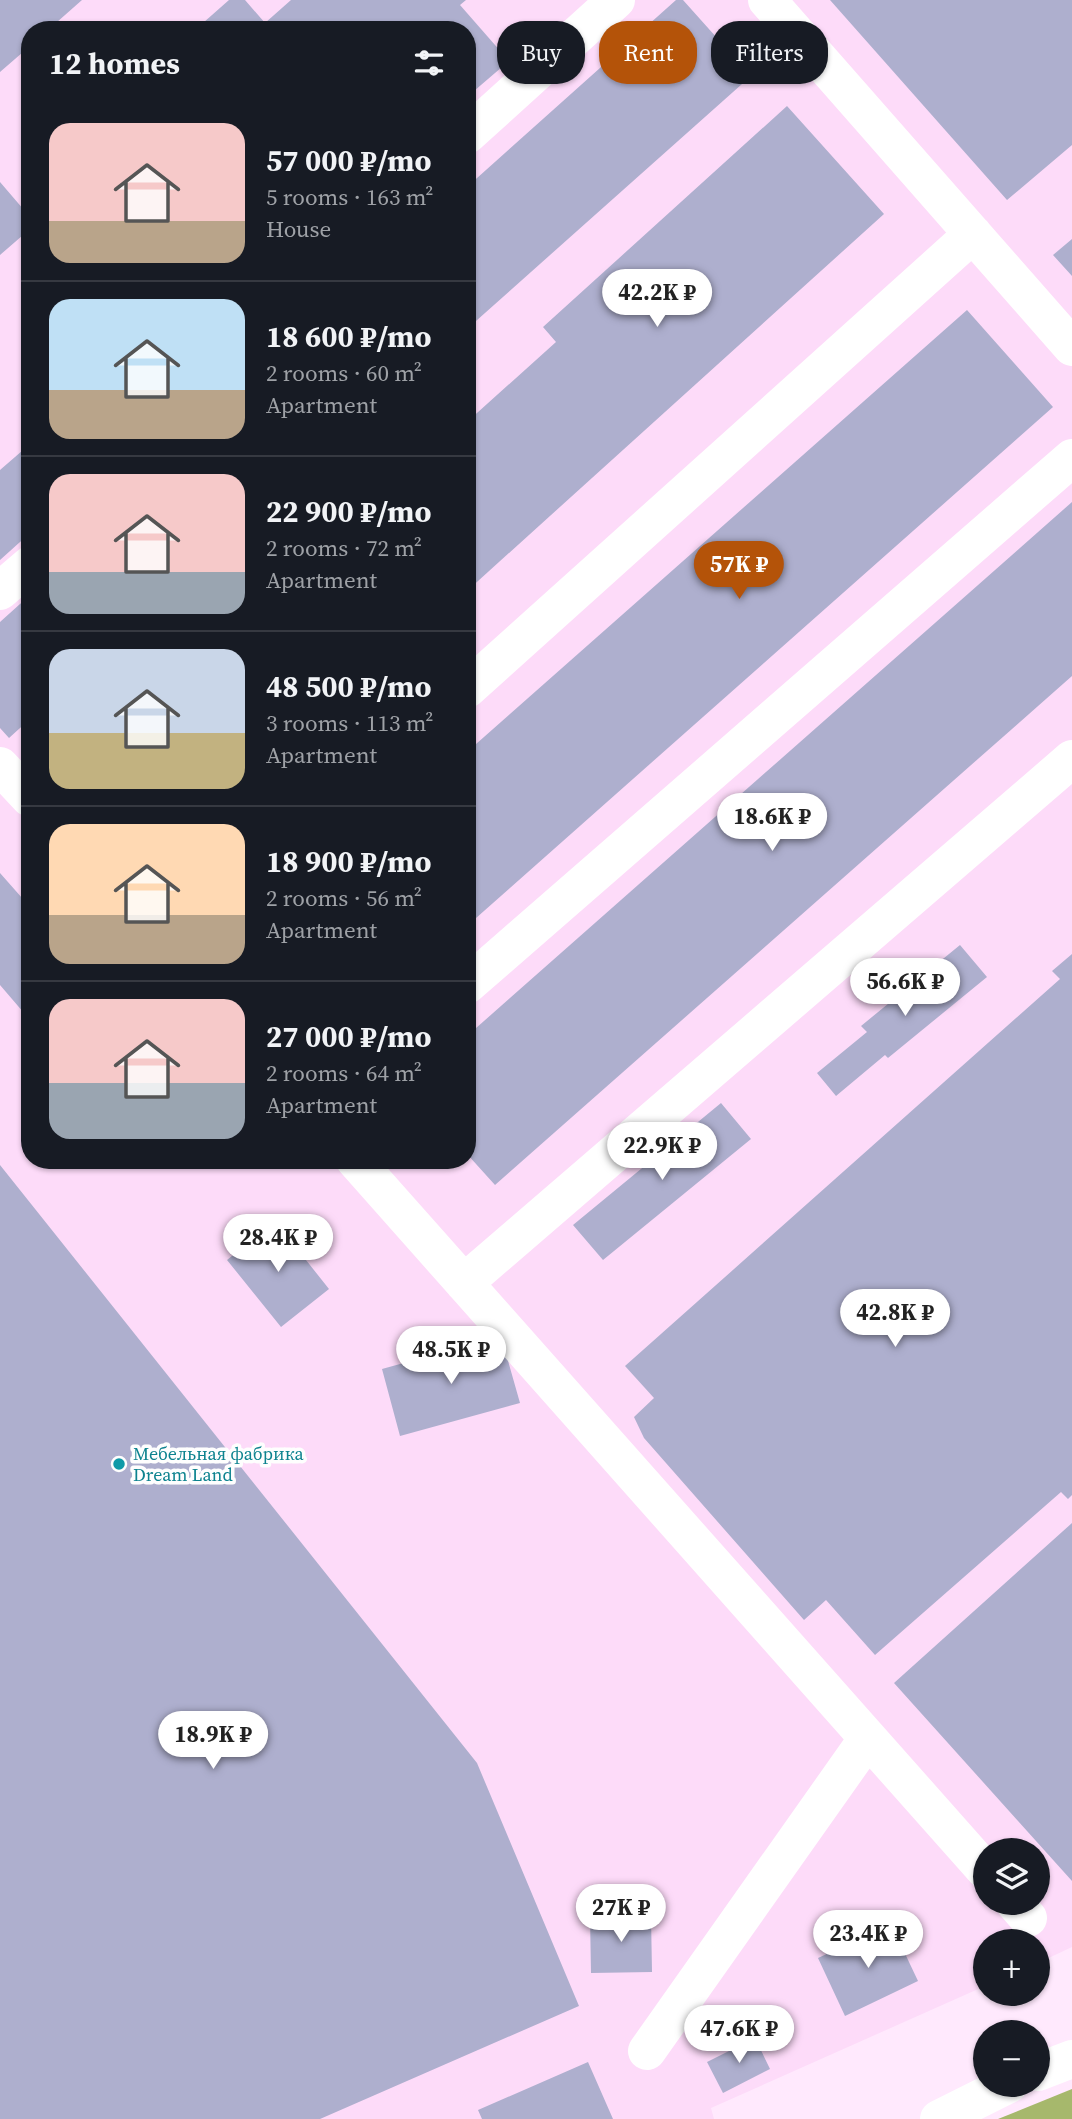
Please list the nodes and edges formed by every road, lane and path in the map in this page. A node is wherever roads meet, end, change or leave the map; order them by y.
1 (616, 0) edge
2 (767, 0) edge
3 (476, 127) edge
4 (973, 234) junction
5 (1072, 347) edge
6 (1072, 458) edge
7 (21, 573) edge
8 (0, 591) edge
9 (476, 681) edge
10 (1072, 759) edge
11 (0, 766) edge
12 (21, 788) edge
13 (476, 977) edge
14 (363, 1169) edge
15 (464, 1283) junction
16 (868, 1738) junction
17 (973, 1856) edge
18 (647, 2051) dead end
19 (1072, 2059) edge
20 (1050, 2068) edge
21 (983, 2097) edge
22 (939, 2119) edge

1 - 3 street
2 - 4 street
4 - 5 street
4 - 9 street
6 - 13 street
7 - 8 street
10 - 15 street
11 - 12 street
14 - 15 street
15 - 16 street
16 - 17 street
16 - 18 street
19 - 20 street
21 - 22 street

